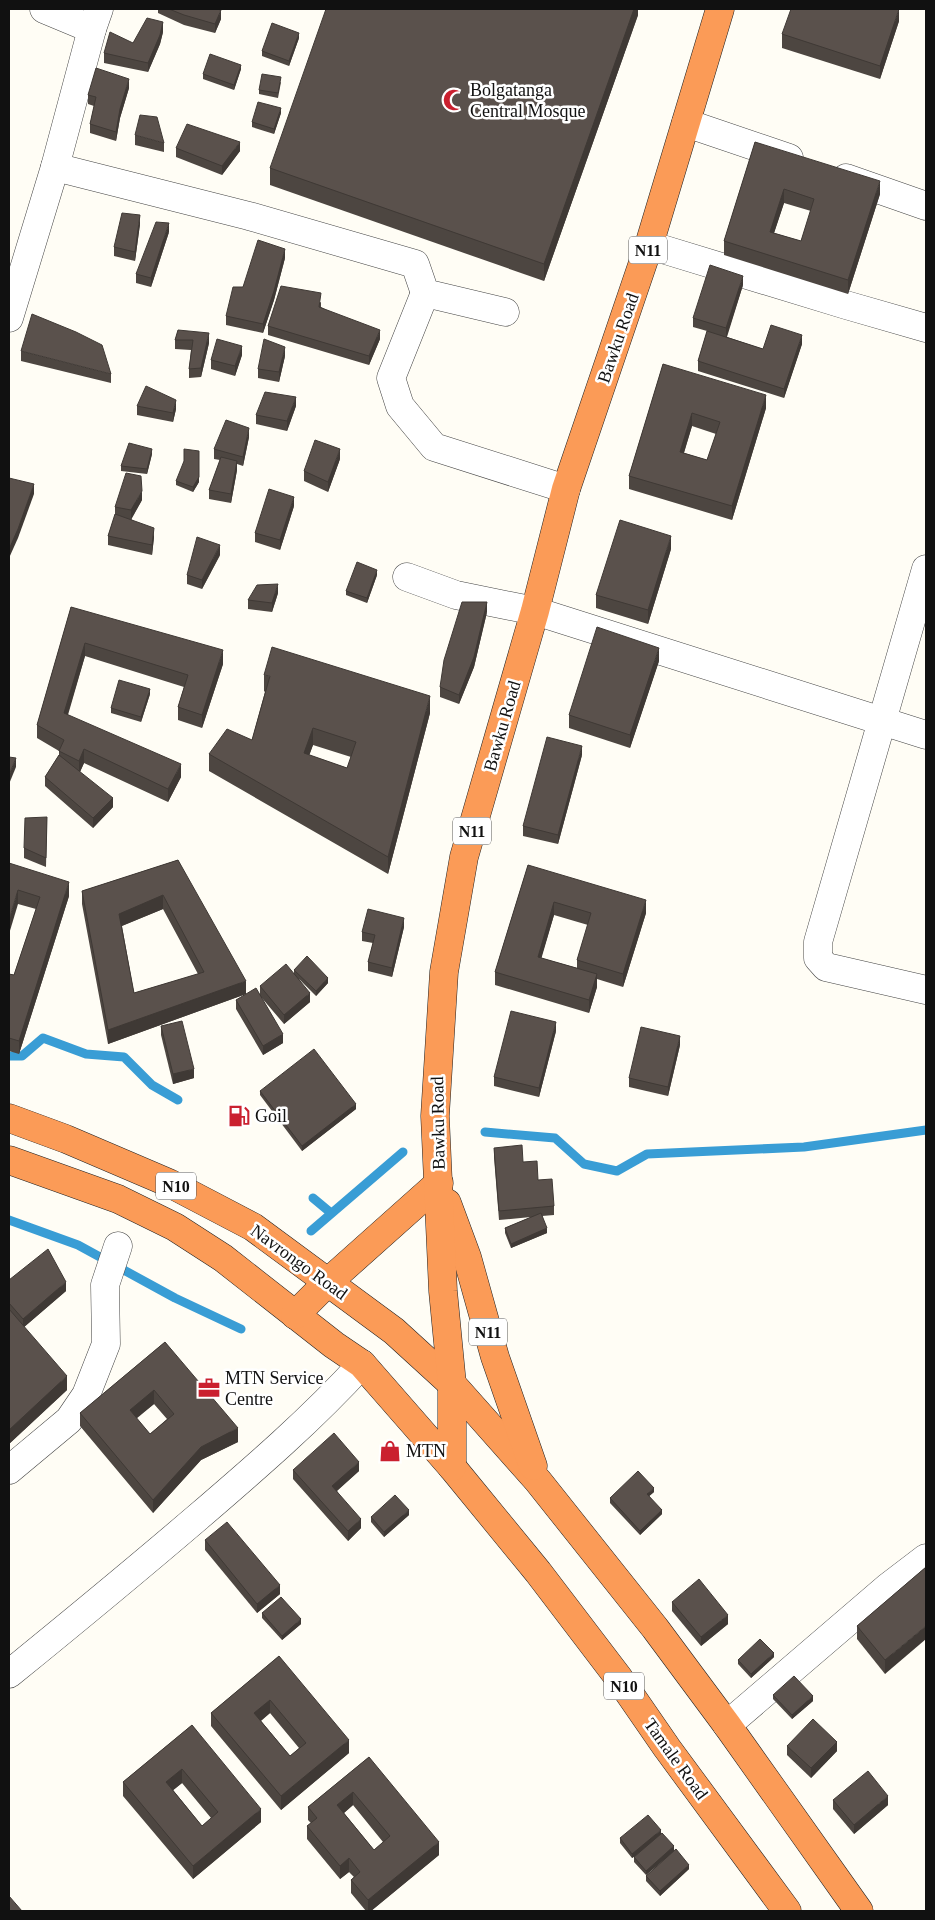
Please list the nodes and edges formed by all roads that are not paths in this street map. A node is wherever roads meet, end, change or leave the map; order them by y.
1 (44, 9) edge
2 (720, 9) edge
3 (95, 19) edge
4 (686, 123) junction
5 (55, 167) junction
6 (926, 206) edge
7 (650, 245) junction
8 (425, 293) junction
9 (505, 312) dead end
10 (10, 313) edge
11 (926, 328) edge
12 (566, 489) junction
13 (926, 569) edge
14 (408, 577) dead end
15 (535, 611) junction
16 (882, 722) junction
17 (926, 735) edge
18 (926, 990) edge
19 (9, 1118) edge
20 (9, 1160) edge
21 (439, 1183) junction
22 (118, 1246) dead end
23 (328, 1282) junction
24 (295, 1315) junction
25 (362, 1364) junction
26 (452, 1384) junction
27 (452, 1467) junction
28 (9, 1470) edge
29 (538, 1481) junction
30 (926, 1558) edge
31 (9, 1674) edge
32 (727, 1726) junction
33 (787, 1911) edge
34 (859, 1911) edge

1 - 3 street
2 - 4 highway, Bawku Road / N11
3 - 5 street
4 - 6 street
4 - 7 highway, Bawku Road / N11
5 - 8 street
5 - 10 street
7 - 11 street
7 - 12 highway, Bawku Road / N11
8 - 9 street
8 - 12 street
12 - 15 highway, Bawku Road / N11
13 - 16 street
14 - 15 street
15 - 16 street
15 - 21 highway, Bawku Road / N11
16 - 17 street
16 - 18 street
19 - 23 highway, Navrongo Road / N10
20 - 24 highway, N10
21 - 23 highway
21 - 26 highway, Bawku Road / N11
21 - 29 highway, N11
22 - 28 street
23 - 24 highway
23 - 26 highway, Navrongo Road / N10
24 - 25 highway, N10
25 - 27 highway, N10
25 - 31 street
26 - 27 highway, Bawku Road / N11
26 - 29 highway, Navrongo Road / N10
27 - 33 highway, Tamale Road / N10
29 - 32 highway, N10
30 - 32 street
32 - 34 highway, N10

